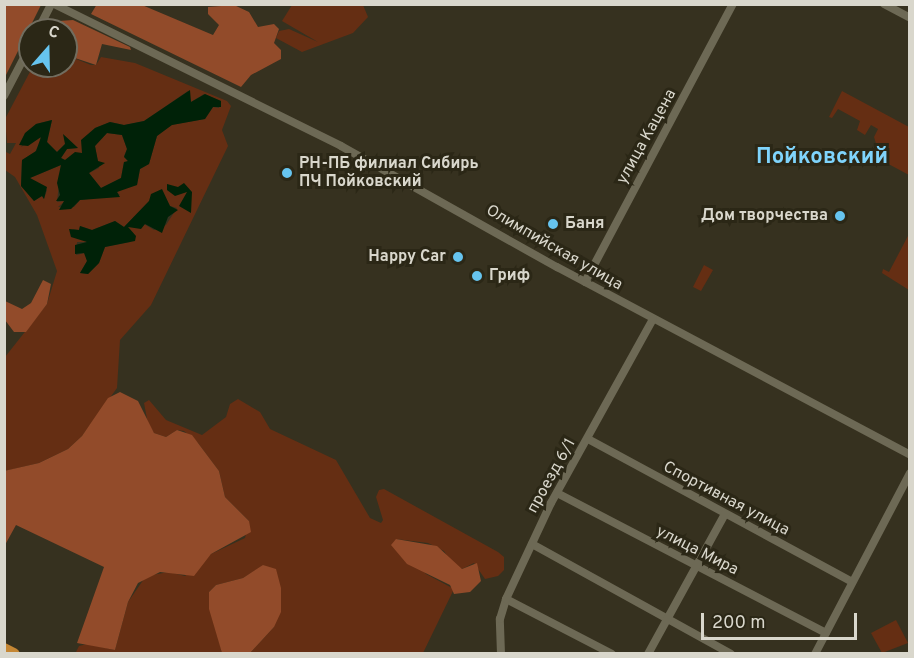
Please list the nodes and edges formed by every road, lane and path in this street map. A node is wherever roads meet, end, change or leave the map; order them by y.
1 (52, 4) edge
2 (733, 4) edge
3 (885, 4) edge
4 (44, 18) edge
5 (909, 18) edge
6 (18, 69) edge
7 (4, 96) edge
8 (585, 282) junction
9 (653, 319) junction
10 (588, 440) junction
11 (909, 455) edge
12 (909, 473) edge
13 (557, 493) junction
14 (725, 514) junction
15 (532, 544) junction
16 (695, 566) junction
17 (852, 582) junction
18 (506, 599) junction
19 (666, 619) junction
20 (826, 633) junction
21 (4, 649) edge
22 (14, 654) edge
23 (501, 654) edge
24 (612, 654) edge
25 (648, 654) edge
26 (732, 654) edge
27 (815, 654) edge

1 - 4 street
1 - 8 street, Олимпийская улица
2 - 8 street, улица Кацена
3 - 5 street
6 - 7 street
8 - 9 street, Олимпийская улица
9 - 10 street, проезд 6/1
9 - 11 street, Олимпийская улица
10 - 13 street, проезд 6/1
10 - 14 street, Спортивная улица
12 - 17 street
13 - 15 street, проезд 6/1
13 - 16 street, улица Мира
14 - 16 street
14 - 17 street, Спортивная улица
15 - 18 street, проезд 6/1
15 - 19 street
16 - 19 street
16 - 20 street, улица Мира
17 - 20 street
18 - 23 street, проезд 6/1
18 - 24 street
19 - 25 street
19 - 26 street
20 - 27 street
21 - 22 highway

